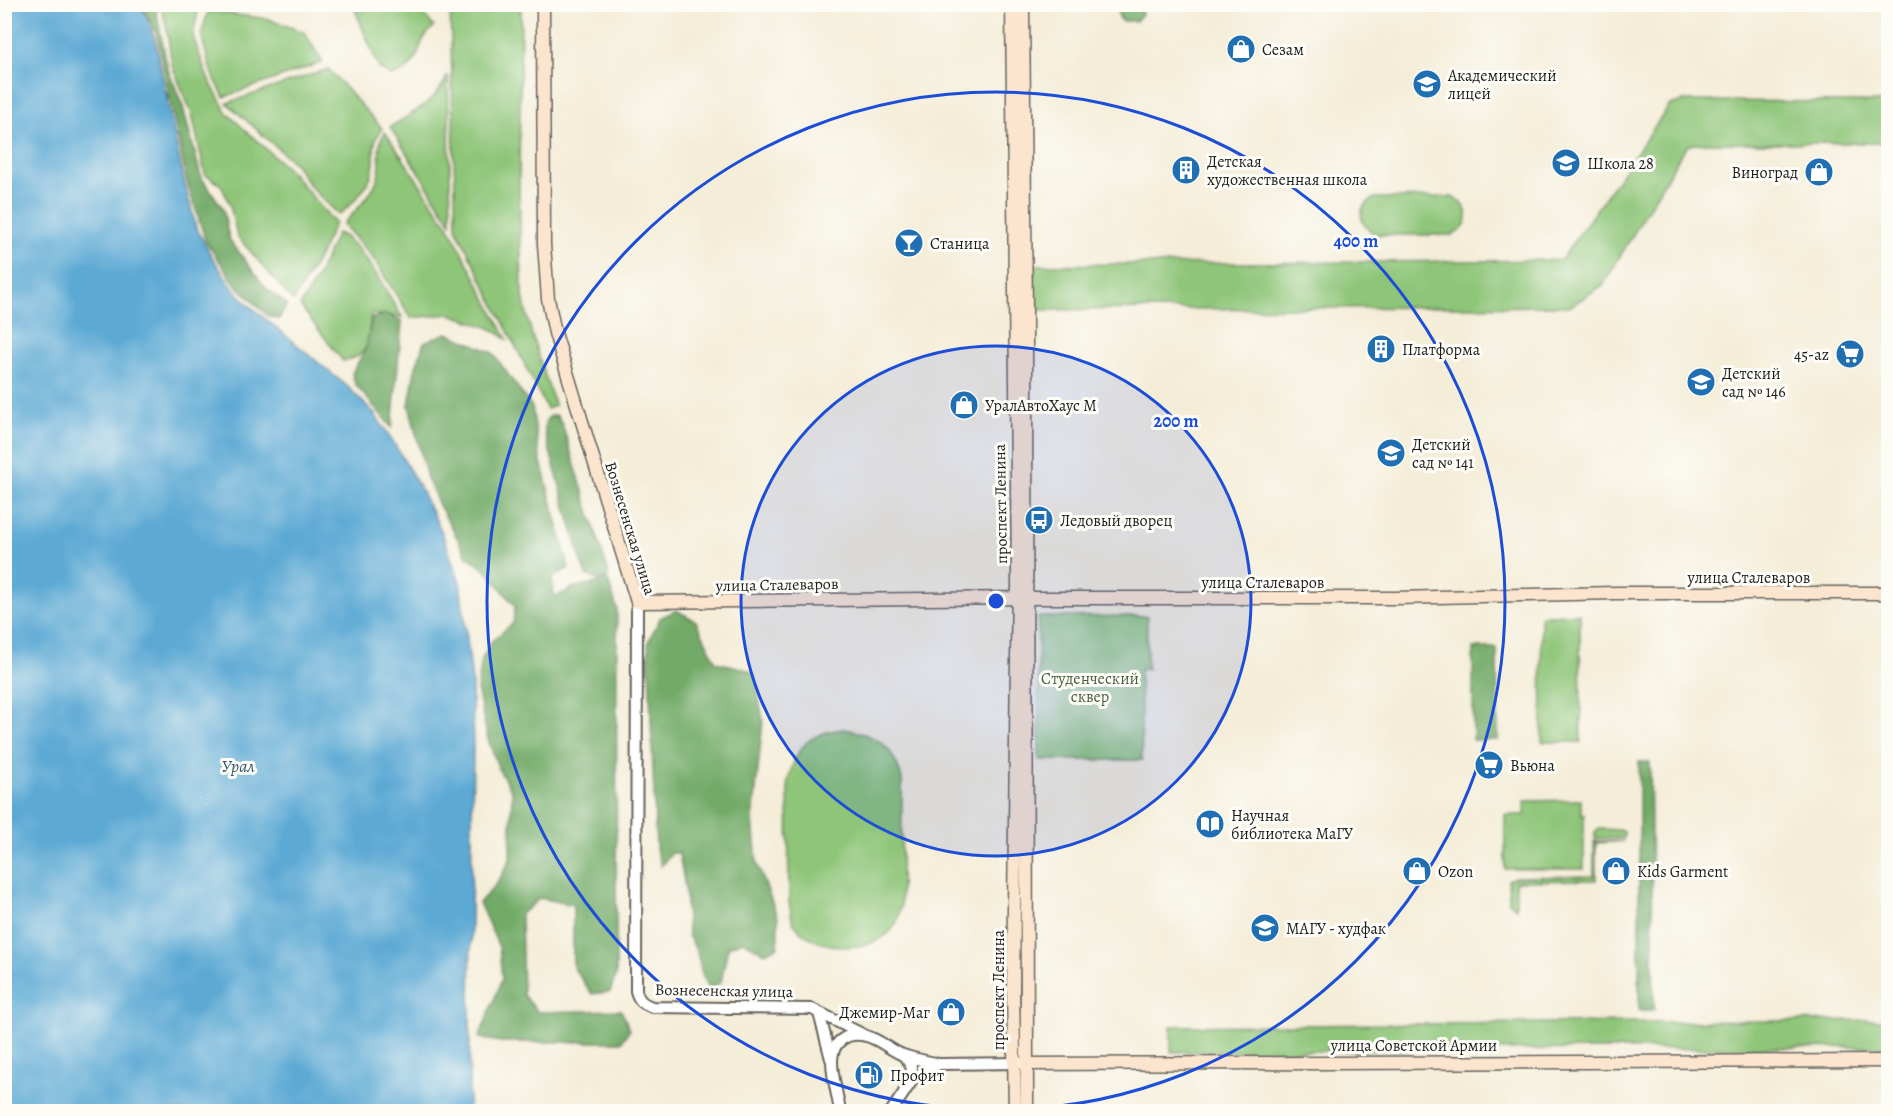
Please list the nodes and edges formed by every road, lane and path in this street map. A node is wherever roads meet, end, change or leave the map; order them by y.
1 (543, 4) edge
2 (1012, 4) edge
3 (1023, 4) edge
4 (1888, 593) edge
5 (1022, 598) junction
6 (637, 602) junction
7 (816, 1011) junction
8 (866, 1036) junction
9 (903, 1055) junction
10 (1888, 1061) edge
11 (831, 1062) junction
12 (1021, 1063) junction
13 (939, 1064) junction
14 (913, 1079) junction
15 (840, 1112) edge
16 (891, 1112) edge
17 (1015, 1112) edge
18 (1027, 1112) edge

1 - 6 main road, Вознесенская улица
2 - 5 main road, проспект Ленина
3 - 5 main road, проспект Ленина
4 - 5 main road, улица Сталеваров
5 - 6 main road, улица Сталеваров
5 - 12 main road, проспект Ленина
6 - 7 street, Вознесенская улица
7 - 8 street
7 - 11 street
8 - 9 street
8 - 11 street
9 - 13 street
9 - 14 street
10 - 12 main road, улица Советской Армии
11 - 15 street
12 - 13 street, улица Советской Армии
12 - 17 main road, проспект Ленина
12 - 18 main road, проспект Ленина
13 - 14 street
14 - 16 street

